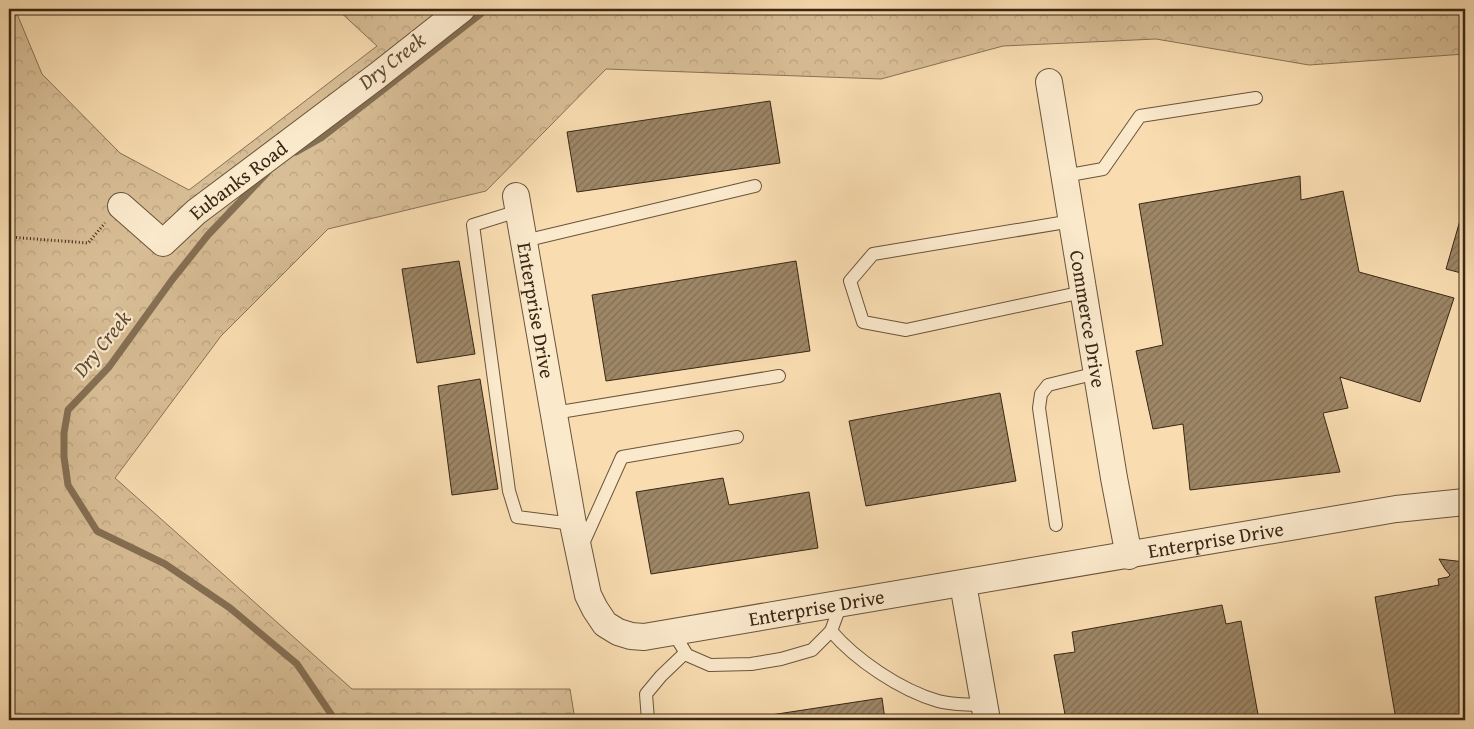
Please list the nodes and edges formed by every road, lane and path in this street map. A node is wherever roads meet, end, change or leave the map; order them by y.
1 (462, 9) edge
2 (1049, 82) dead end
3 (1256, 98) dead end
4 (1064, 176) junction
5 (755, 186) dead end
6 (517, 204) joint
7 (121, 206) joint
8 (1072, 221) junction
9 (9, 237) edge
10 (524, 241) junction
11 (1084, 292) junction
12 (1097, 373) junction
13 (779, 376) dead end
14 (554, 413) junction
15 (737, 437) dead end
16 (1465, 502) edge
17 (573, 524) junction
18 (1056, 525) dead end
19 (580, 553) junction
20 (1129, 556) junction
21 (963, 584) junction
22 (842, 604) junction
23 (831, 631) junction
24 (679, 642) junction
25 (985, 713) edge
26 (648, 720) edge

1 - 7 street, Eubanks Road
2 - 4 street, Commerce Drive
3 - 4 lane
4 - 8 street, Commerce Drive
5 - 10 lane
6 - 10 street, Enterprise Drive
6 - 17 lane
7 - 9 path
8 - 11 street, Commerce Drive
8 - 11 lane
10 - 14 street, Enterprise Drive
11 - 12 street, Commerce Drive
12 - 18 lane
12 - 20 street, Commerce Drive
13 - 14 lane
14 - 17 street, Enterprise Drive
15 - 19 lane
16 - 20 street, Enterprise Drive
17 - 19 street, Enterprise Drive
19 - 24 street, Enterprise Drive
20 - 21 street, Enterprise Drive
21 - 22 street, Enterprise Drive
21 - 25 street
22 - 23 lane
22 - 24 street, Enterprise Drive
23 - 24 lane
23 - 25 lane
24 - 26 lane

